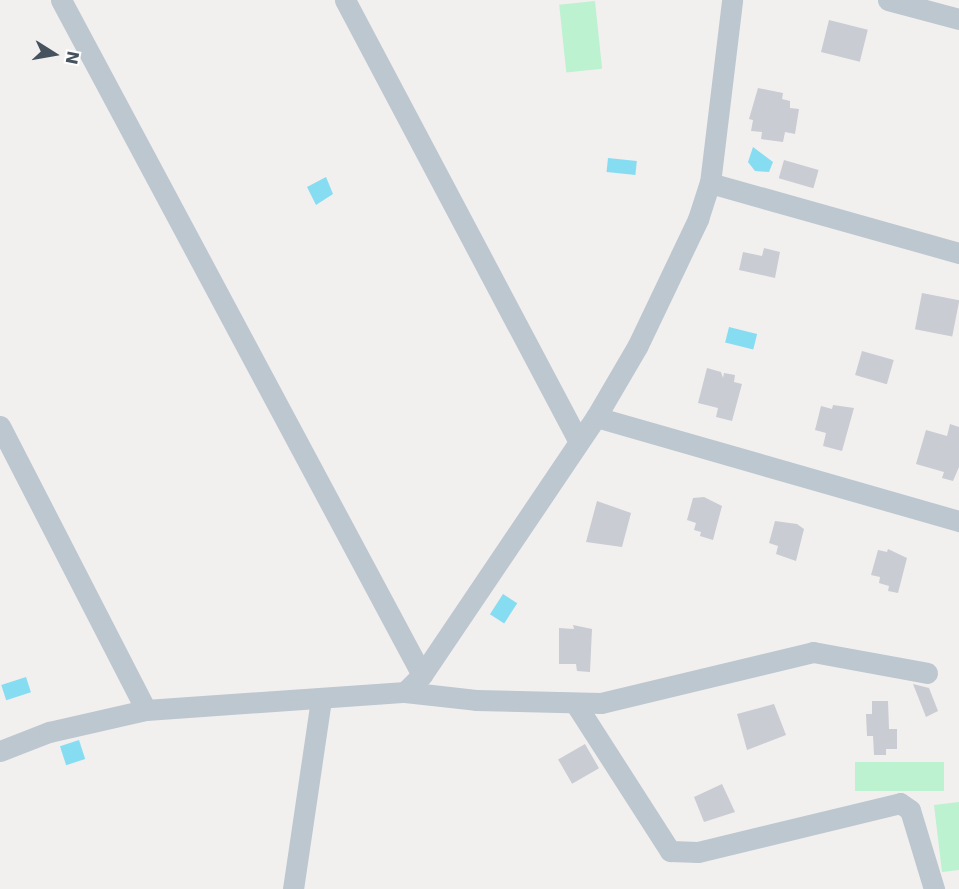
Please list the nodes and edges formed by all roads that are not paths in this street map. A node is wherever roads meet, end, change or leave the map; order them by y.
1 (61, 0) edge
2 (345, 0) edge
3 (732, 0) edge
4 (888, 0) edge
5 (959, 19) edge
6 (710, 183) junction
7 (959, 253) edge
8 (596, 417) junction
9 (0, 426) edge
10 (578, 440) junction
11 (959, 521) edge
12 (927, 673) dead end
13 (422, 675) junction
14 (405, 692) junction
15 (321, 700) junction
16 (574, 704) junction
17 (146, 710) junction
18 (0, 751) edge
19 (293, 889) edge
20 (934, 889) edge

1 - 13 street
2 - 10 street
3 - 6 street
4 - 5 street
6 - 7 street
6 - 8 street
8 - 10 street
8 - 11 street
9 - 17 street
10 - 13 street
12 - 16 street
13 - 14 street
14 - 15 street
14 - 16 street
15 - 17 street
15 - 19 street
16 - 20 street
17 - 18 street

